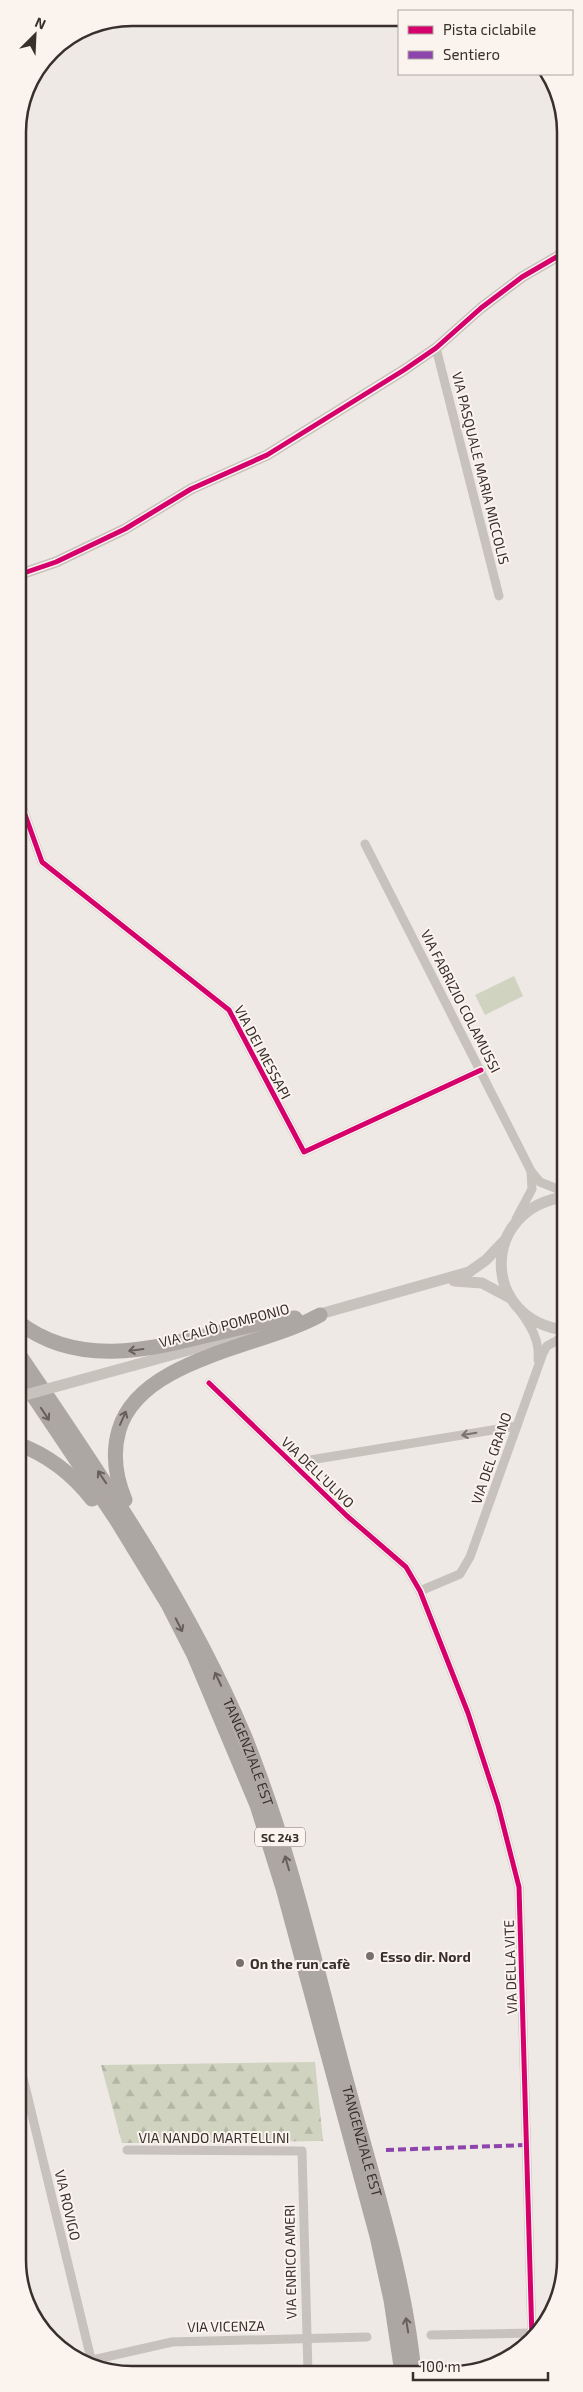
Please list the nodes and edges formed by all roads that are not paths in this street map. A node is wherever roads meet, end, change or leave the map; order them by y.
1 (557, 256) edge
2 (436, 348) junction
3 (26, 573) edge
4 (499, 596) dead end
5 (26, 817) edge
6 (365, 844) dead end
7 (481, 1070) junction
8 (531, 1171) junction
9 (557, 1189) edge
10 (557, 1198) edge
11 (515, 1221) junction
12 (505, 1240) junction
13 (437, 1283) junction
14 (510, 1298) junction
15 (518, 1309) junction
16 (320, 1315) junction
17 (304, 1318) junction
18 (26, 1326) edge
19 (557, 1329) edge
20 (557, 1340) edge
21 (26, 1365) edge
22 (537, 1368) junction
23 (209, 1383) dead end
24 (26, 1386) edge
25 (26, 1394) edge
26 (517, 1426) junction
27 (26, 1448) edge
28 (292, 1463) junction
29 (155, 1581) junction
30 (173, 1591) junction
31 (420, 1591) junction
32 (26, 2091) edge
33 (127, 2150) dead end
34 (302, 2151) joint
35 (532, 2328) edge
36 (431, 2335) dead end
37 (525, 2336) edge
38 (367, 2337) dead end
39 (305, 2338) junction
40 (89, 2357) edge
41 (97, 2359) edge
42 (307, 2366) edge
43 (401, 2366) edge
44 (413, 2366) edge

1 - 2 street
2 - 3 street
2 - 4 street, VIA PASQUALE MARIA MICCOLIS
5 - 7 street, VIA DEI MESSAPI
6 - 7 street, VIA FABRIZIO COLAMUSSI
7 - 8 street, VIA FABRIZIO COLAMUSSI
8 - 9 street
8 - 11 street
10 - 11 street, VIA CALIÒ POMPONIO
11 - 12 street, VIA CALIÒ POMPONIO
12 - 13 street, VIA CALIÒ POMPONIO
12 - 14 street, VIA CALIÒ POMPONIO
13 - 14 street, VIA CALIÒ POMPONIO
13 - 16 street, VIA CALIÒ POMPONIO
14 - 15 street, VIA CALIÒ POMPONIO
15 - 19 street, VIA CALIÒ POMPONIO
15 - 22 street
16 - 17 street, VIA CALIÒ POMPONIO
30 -> 16 highway
17 -> 18 highway
17 - 25 street, VIA CALIÒ POMPONIO, bridge
20 - 22 street
30 -> 21 highway, TANGENZIALE EST / SC 243
22 - 26 street, VIA DEL GRANO
23 - 28 street, VIA DELL'ULIVO
24 -> 29 highway, TANGENZIALE EST / SC 243
26 -> 28 street
26 - 31 street, VIA DEL GRANO
27 - 29 highway
28 - 31 street, VIA DELL'ULIVO
29 -> 43 highway, TANGENZIALE EST / SC 243
44 -> 30 highway, TANGENZIALE EST / SC 243
31 - 35 street, VIA DELLA VITE
32 - 40 street, VIA ROVIGO
33 - 34 street, VIA NANDO MARTELLINI
34 - 39 street, VIA ENRICO AMERI
36 - 37 street
38 - 39 street, VIA VICENZA
39 - 41 street, VIA VICENZA
39 - 42 street, VIA ENRICO AMERI

